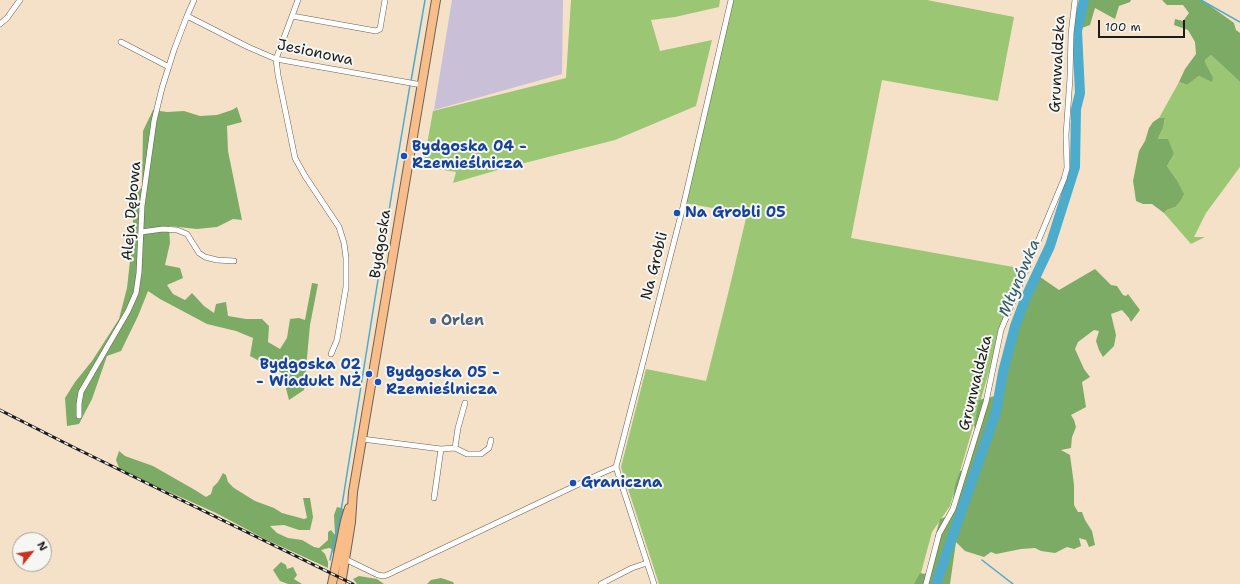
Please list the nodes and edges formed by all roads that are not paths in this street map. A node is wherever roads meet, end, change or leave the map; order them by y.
1 (20, 0) edge
2 (194, 0) edge
3 (298, 0) edge
4 (385, 0) edge
5 (436, 0) edge
6 (731, 0) edge
7 (1075, 0) edge
8 (187, 16) junction
9 (292, 16) junction
10 (0, 24) edge
11 (121, 42) dead end
12 (276, 59) junction
13 (169, 67) junction
14 (422, 85) junction
15 (141, 232) junction
16 (234, 261) dead end
17 (331, 354) dead end
18 (465, 403) dead end
19 (79, 416) dead end
20 (362, 439) junction
21 (491, 440) dead end
22 (455, 448) junction
23 (441, 449) junction
24 (616, 467) junction
25 (354, 492) junction
26 (434, 498) dead end
27 (340, 547) junction
28 (345, 560) junction
29 (647, 563) junction
30 (332, 584) edge
31 (341, 584) edge
32 (600, 584) edge
33 (654, 584) edge
34 (926, 584) edge

1 - 10 street
2 - 8 street, Aleja Dębowa
3 - 9 street
4 - 9 street
5 - 14 main road, Bydgoska
6 - 24 street, Na Grobli
7 - 34 street, Grunwaldzka
8 - 12 street, Jesionowa
8 - 13 street, Aleja Dębowa
9 - 12 street
11 - 13 street
12 - 14 street, Jesionowa
12 - 17 street
13 - 15 street, Aleja Dębowa
14 - 20 main road, Bydgoska
15 - 16 street
15 - 19 street, Aleja Dębowa
18 - 22 street
20 - 23 street
20 - 25 main road, Bydgoska
21 - 22 street
22 - 23 street
23 - 26 street
24 - 28 street
24 - 29 street
25 - 27 main road, Bydgoska
25 - 28 main road, Bydgoska
27 - 28 street
27 - 30 main road, Bydgoska
28 - 31 main road, Bydgoska
29 - 32 street
29 - 33 street

